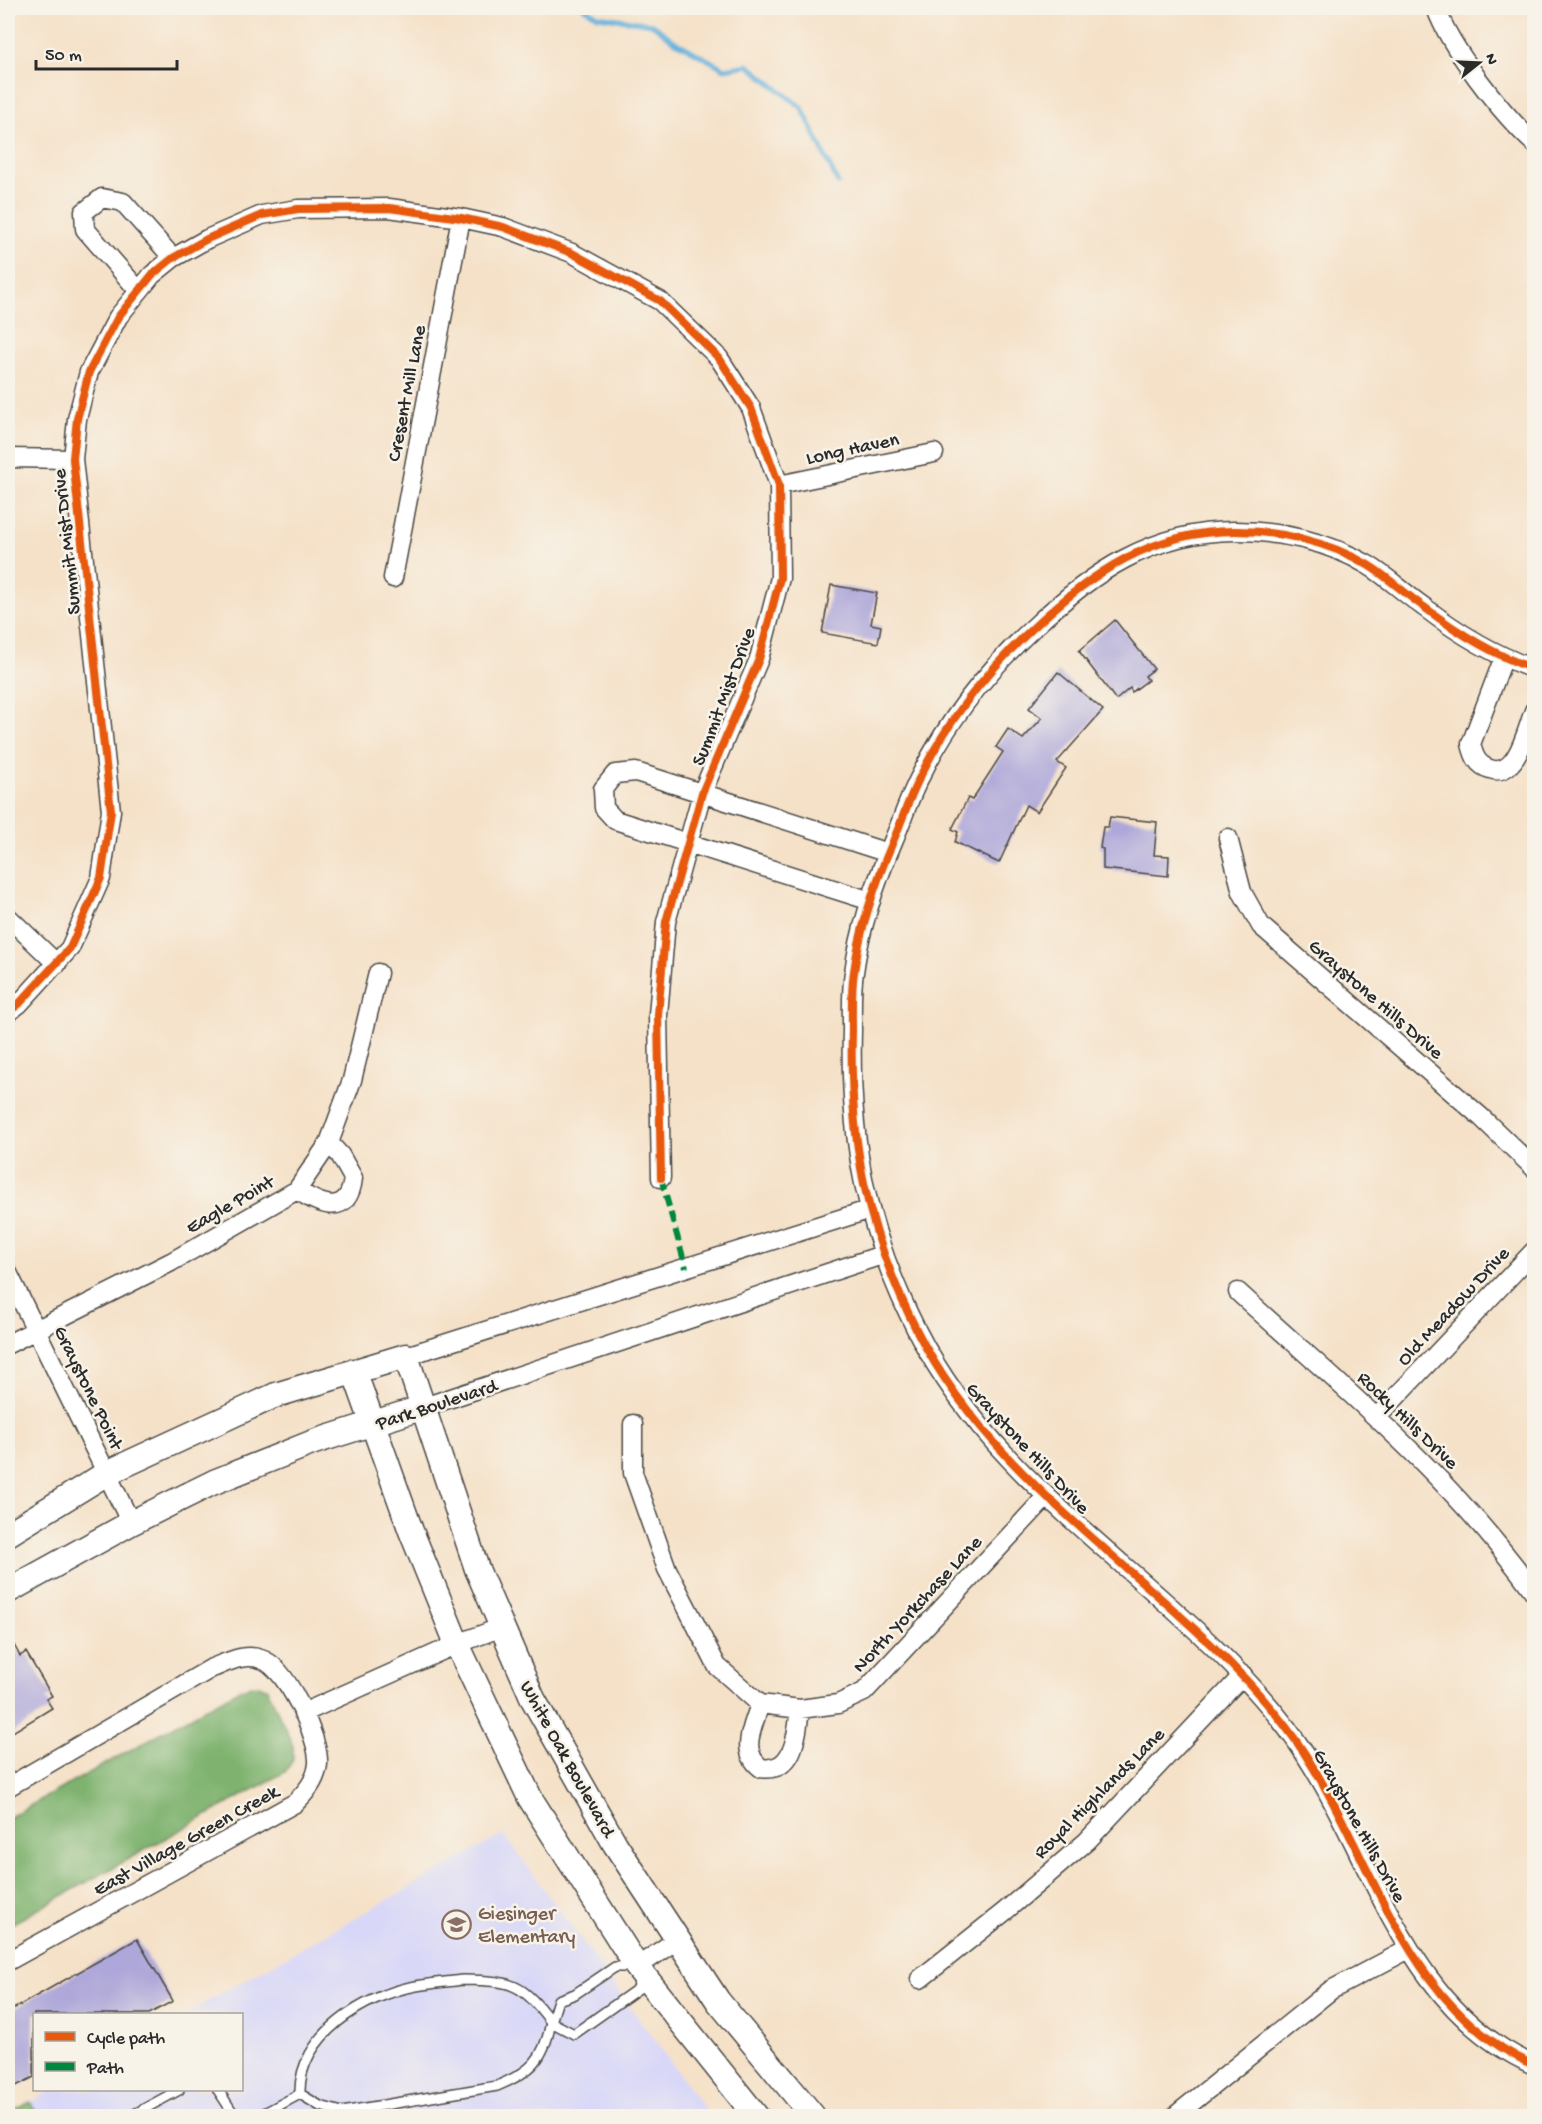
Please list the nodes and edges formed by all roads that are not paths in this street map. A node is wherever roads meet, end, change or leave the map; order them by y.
1 (1436, 8) edge
2 (1534, 143) edge
3 (461, 218) junction
4 (173, 258) junction
5 (139, 291) junction
6 (934, 453) dead end
7 (8, 458) edge
8 (73, 459) junction
9 (779, 485) junction
10 (393, 578) dead end
11 (1504, 657) junction
12 (1534, 669) edge
13 (1534, 711) edge
14 (702, 793) junction
15 (1228, 838) dead end
16 (690, 844) junction
17 (888, 853) junction
18 (870, 901) junction
19 (8, 917) edge
20 (57, 964) junction
21 (378, 973) dead end
22 (11, 1003) edge
23 (329, 1143) junction
24 (1534, 1168) edge
25 (661, 1178) dead end
26 (297, 1190) junction
27 (868, 1210) junction
28 (1534, 1251) edge
29 (882, 1255) junction
30 (8, 1273) edge
31 (1238, 1292) dead end
32 (37, 1329) junction
33 (8, 1344) edge
34 (406, 1356) junction
35 (354, 1371) junction
36 (424, 1407) junction
37 (1378, 1416) junction
38 (633, 1424) dead end
39 (372, 1425) junction
40 (107, 1473) junction
41 (1047, 1496) junction
42 (131, 1523) junction
43 (8, 1534) edge
44 (8, 1591) edge
45 (1534, 1592) edge
46 (502, 1627) junction
47 (457, 1644) junction
48 (1243, 1675) junction
49 (760, 1704) junction
50 (800, 1709) junction
51 (303, 1713) junction
52 (8, 1787) edge
53 (678, 1939) junction
54 (1409, 1949) junction
55 (8, 1961) edge
56 (637, 1967) junction
57 (920, 1979) dead end
58 (551, 2022) junction
59 (1534, 2064) edge
60 (177, 2091) edge
61 (219, 2091) edge
62 (300, 2094) junction
63 (131, 2116) edge
64 (235, 2116) edge
65 (259, 2116) edge
66 (756, 2116) edge
67 (813, 2116) edge
68 (1175, 2116) edge

1 - 2 street
3 - 4 street, Summit Mist Drive
3 - 9 street, Summit Mist Drive
3 - 10 street, Cresent Mill Lane
4 - 5 street, Summit Mist Drive
4 - 5 street
5 - 8 street, Summit Mist Drive
6 - 9 street, Long Haven
7 - 8 street
8 - 20 street, Summit Mist Drive
9 - 14 street, Summit Mist Drive
11 - 12 street, Graystone Hills Drive
11 - 13 street
11 - 17 street, Graystone Hills Drive
14 - 16 street, Summit Mist Drive
14 - 16 street
14 - 17 street
15 - 24 street, Graystone Hills Drive
16 - 18 street
16 - 25 street, Summit Mist Drive
17 - 18 street, Graystone Hills Drive
18 - 27 street, Graystone Hills Drive
19 - 20 street
20 - 22 street, Summit Mist Drive
21 - 23 street, Eagle Point
23 - 26 street, Eagle Point
23 - 26 street
26 - 32 street, Eagle Point
27 - 29 street, Graystone Hills Drive
27 - 34 street
28 - 37 street, Old Meadow Drive
29 - 36 street, Park Boulevard
29 - 41 street, Graystone Hills Drive
30 - 32 street, Graystone Point
31 - 37 street, Rocky Hills Drive
32 - 33 street, Eagle Point
32 - 40 street, Graystone Point
34 - 35 street
34 - 36 street, White Oak Boulevard
35 - 39 street
35 - 40 street
36 - 39 street, Park Boulevard
36 - 46 street, White Oak Boulevard
37 - 45 street, Rocky Hills Drive
38 - 49 street
39 - 42 street, Park Boulevard
39 - 47 street
40 - 42 street, Graystone Point
40 - 43 street
41 - 48 street, Graystone Hills Drive
41 - 50 street, North Yorkchase Lane
42 - 44 street, Park Boulevard
46 - 47 street
46 - 53 street, White Oak Boulevard
47 - 51 street
47 - 56 street
48 - 54 street, Graystone Hills Drive
48 - 57 street, Royal Highlands Lane
49 - 50 street, North Yorkchase Lane
49 - 50 street
51 - 52 street, East Village Green Creek
51 - 55 street, East Village Green Creek
53 - 56 street
53 - 67 street, White Oak Boulevard
54 - 59 street, Graystone Hills Drive
54 - 68 street
56 - 58 lane
56 - 58 lane
56 - 66 street
58 - 62 lane
58 - 62 lane
60 - 63 lane
61 - 64 lane
62 - 65 lane

